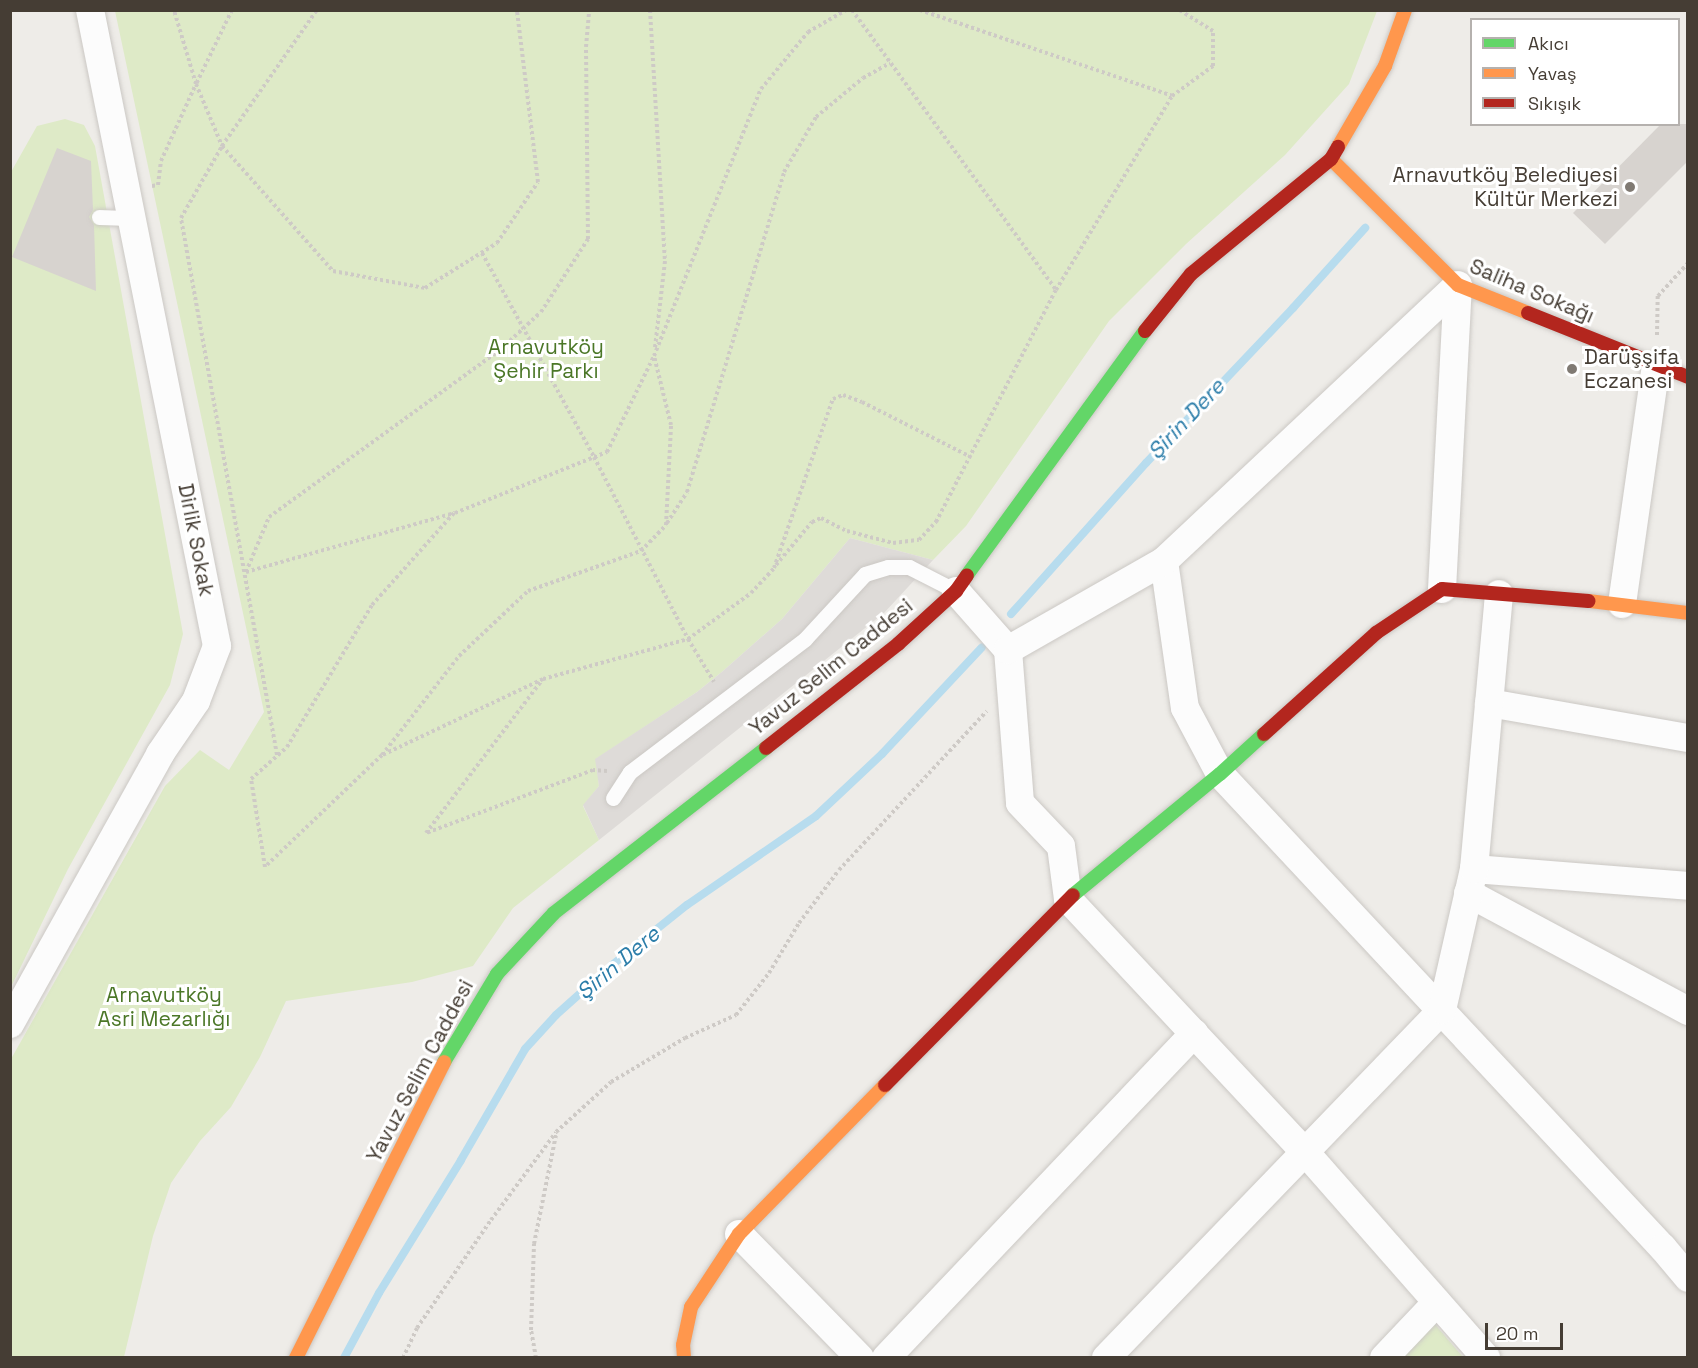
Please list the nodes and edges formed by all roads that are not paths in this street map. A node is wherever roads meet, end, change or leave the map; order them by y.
1 (90, 10) edge
2 (1406, 10) edge
3 (1331, 159) junction
4 (129, 204) junction
5 (99, 218) dead end
6 (1458, 285) junction
7 (1656, 366) junction
8 (1688, 377) edge
9 (1164, 561) junction
10 (1442, 590) junction
11 (956, 591) junction
12 (1499, 594) junction
13 (1622, 604) junction
14 (1688, 614) edge
15 (1008, 650) junction
16 (1489, 703) junction
17 (1688, 738) edge
18 (1220, 774) junction
19 (613, 798) dead end
20 (1471, 881) junction
21 (1688, 886) edge
22 (1068, 899) junction
23 (1442, 1010) junction
24 (1688, 1011) edge
25 (10, 1024) edge
26 (1194, 1033) junction
27 (1306, 1153) junction
28 (739, 1234) junction
29 (1688, 1278) edge
30 (1437, 1302) junction
31 (296, 1358) edge
32 (684, 1358) edge
33 (860, 1358) edge
34 (886, 1358) edge
35 (1106, 1358) edge
36 (1384, 1358) edge
37 (1486, 1358) edge

1 - 4 street, Dirlik Sokak
2 - 3 street, Yavuz Selim Caddesi
3 - 6 street, Saliha Sokağı
3 - 11 street, Yavuz Selim Caddesi
4 - 5 lane
4 - 25 street, Dirlik Sokak
6 - 7 street, Saliha Sokağı
6 - 9 street
6 - 10 street
7 - 8 street, Saliha Sokağı
7 - 13 street
9 - 15 street
9 - 18 street
10 - 12 street
10 - 18 street
11 - 15 street
11 - 19 lane
11 - 31 street, Yavuz Selim Caddesi
12 - 13 street
12 - 16 street
13 - 14 street
15 - 22 street
16 - 17 street
16 - 20 street
18 - 22 street
18 - 23 street
20 - 21 street
20 - 23 street
20 - 24 street
22 - 26 street
22 - 28 street
23 - 27 street
23 - 29 street
26 - 27 street
26 - 34 street
27 - 30 street
27 - 35 street
28 - 32 street
28 - 33 street
30 - 36 street
30 - 37 street

